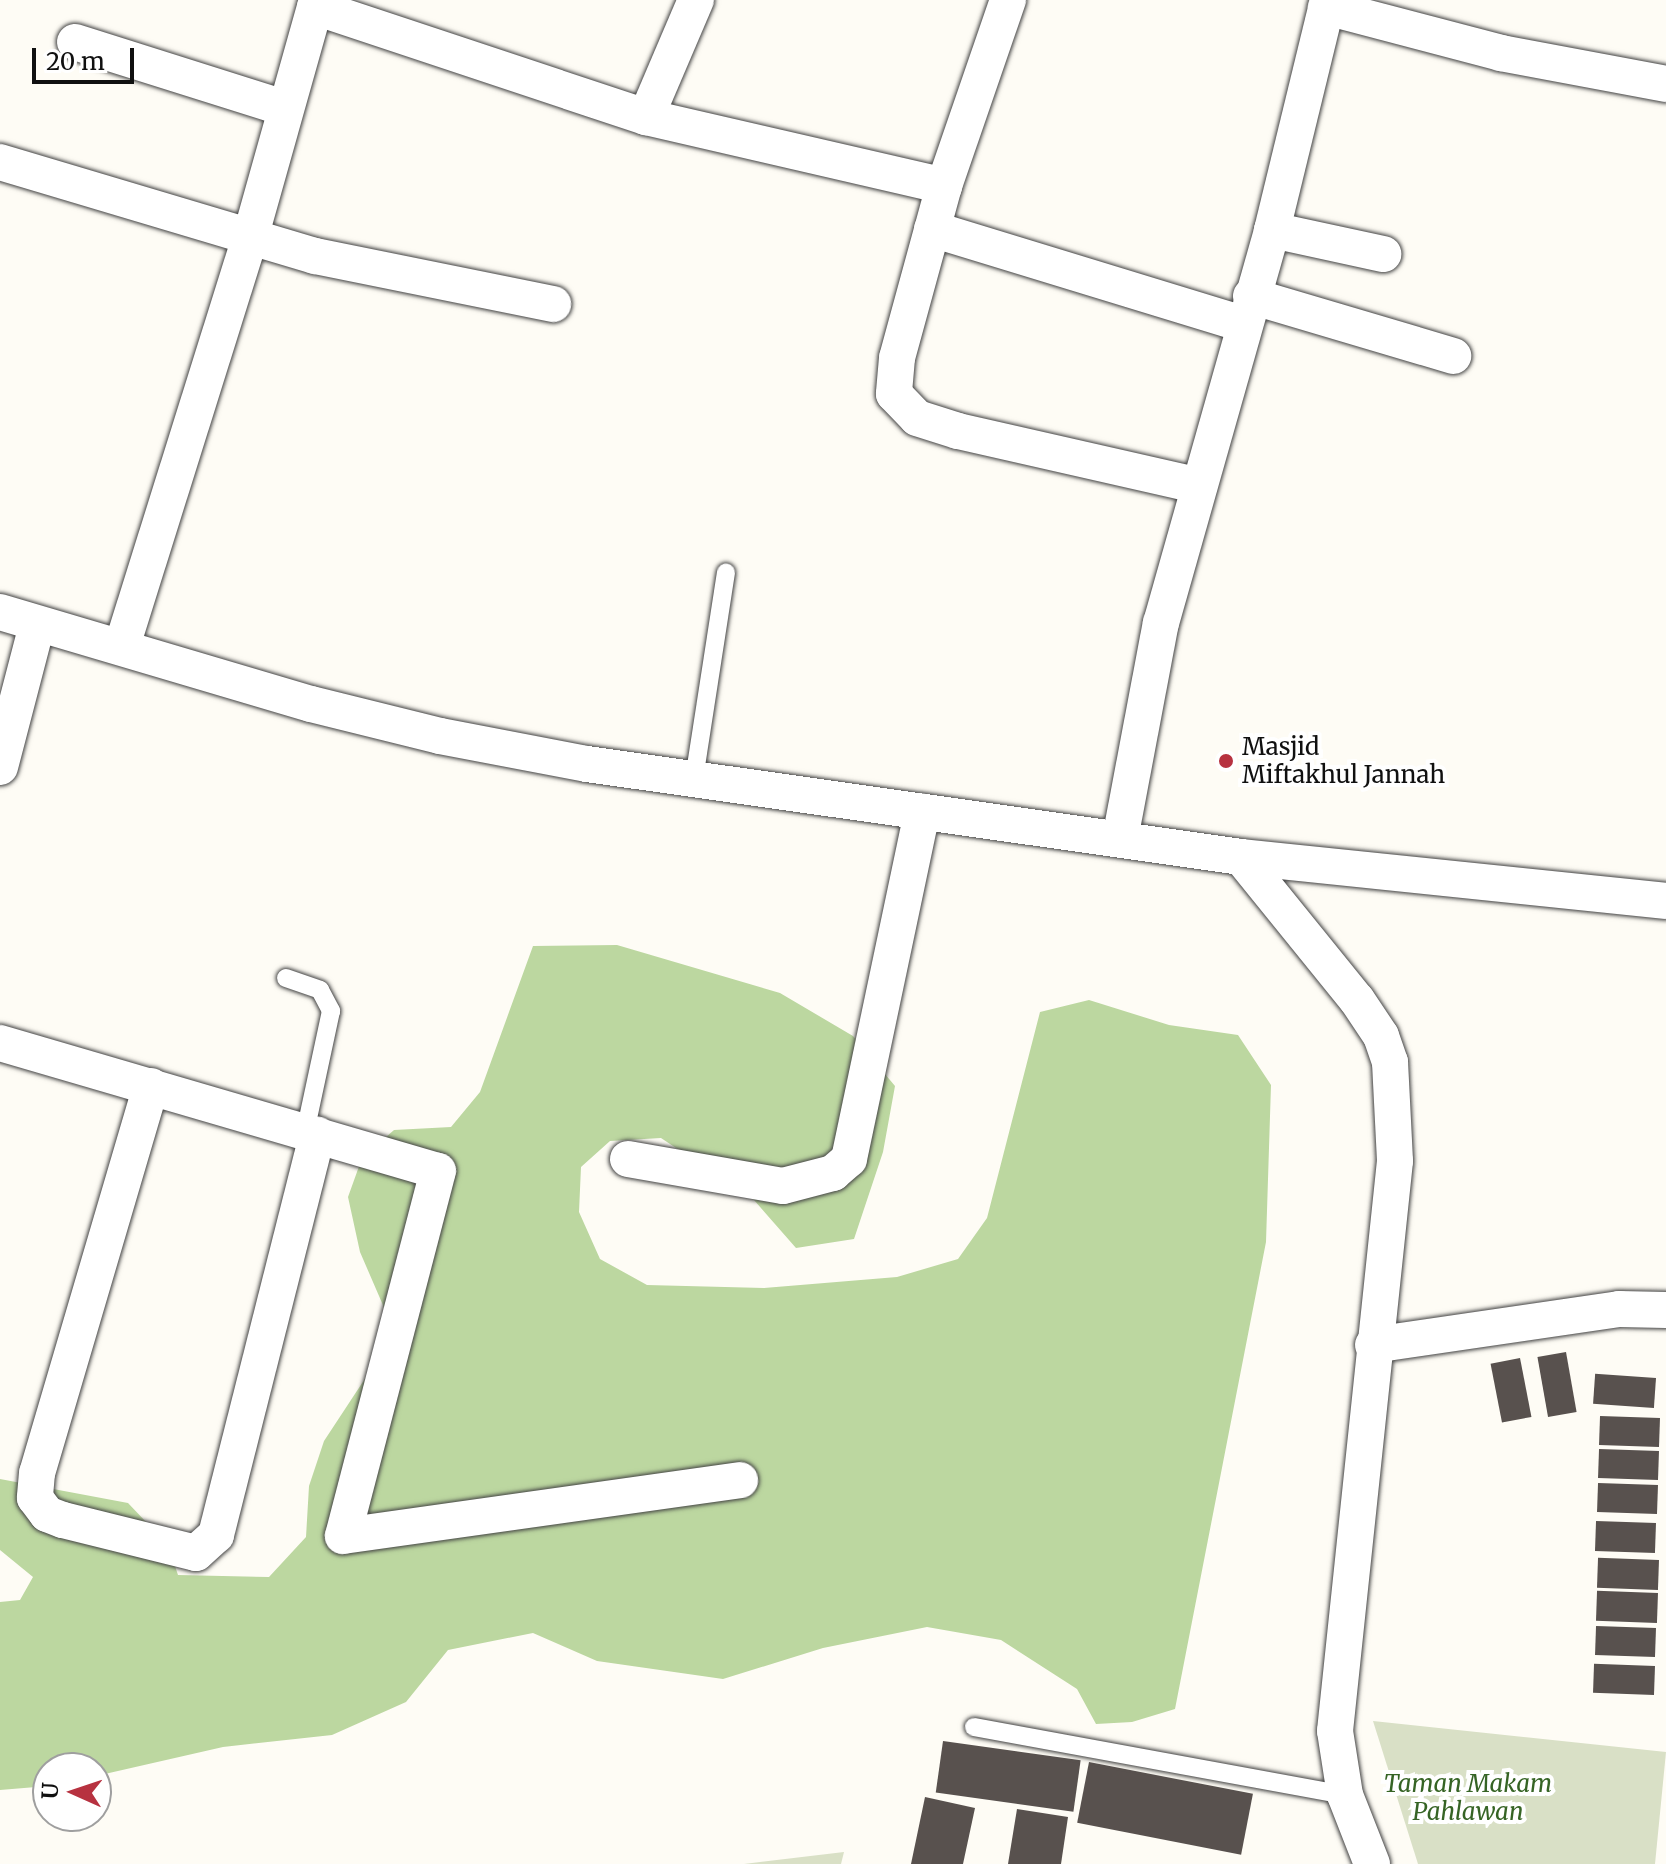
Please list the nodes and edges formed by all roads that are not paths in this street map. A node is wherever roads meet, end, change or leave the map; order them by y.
1 (696, 0) edge
2 (1008, 0) edge
3 (316, 4) edge
4 (1327, 4) edge
5 (75, 42) dead end
6 (1666, 84) edge
7 (284, 108) junction
8 (646, 117) junction
9 (0, 162) edge
10 (944, 186) junction
11 (932, 229) junction
12 (1272, 230) junction
13 (250, 238) junction
14 (1383, 254) dead end
15 (553, 304) dead end
16 (1247, 310) junction
17 (1453, 356) dead end
18 (1196, 485) junction
19 (726, 572) dead end
20 (0, 612) edge
21 (37, 625) junction
22 (122, 646) junction
23 (0, 767) edge
24 (694, 779) junction
25 (922, 812) junction
26 (1120, 839) junction
27 (1241, 857) junction
28 (1666, 901) edge
29 (286, 978) dead end
30 (0, 1043) edge
31 (151, 1086) junction
32 (311, 1133) junction
33 (628, 1159) dead end
34 (1666, 1310) edge
35 (1373, 1345) junction
36 (740, 1480) dead end
37 (974, 1727) dead end
38 (1345, 1795) junction
39 (1372, 1864) edge

1 - 8 street
2 - 10 street
3 - 7 street
3 - 8 street
4 - 6 street
4 - 12 street
5 - 7 street
7 - 13 street
8 - 10 street
9 - 13 street
10 - 11 street
11 - 16 street
11 - 18 street
12 - 14 street
12 - 16 street
13 - 15 street
13 - 22 street
16 - 17 street
16 - 18 street
18 - 26 street
19 - 24 lane
20 - 21 street
21 - 22 street
21 - 23 street
22 - 24 street
24 - 25 street
25 - 26 street
25 - 33 street
26 - 27 street
27 - 28 street
27 - 35 street
29 - 32 lane
30 - 31 street
31 - 32 street
31 - 32 street
32 - 36 street
34 - 35 street
35 - 38 street
37 - 38 lane
38 - 39 street

